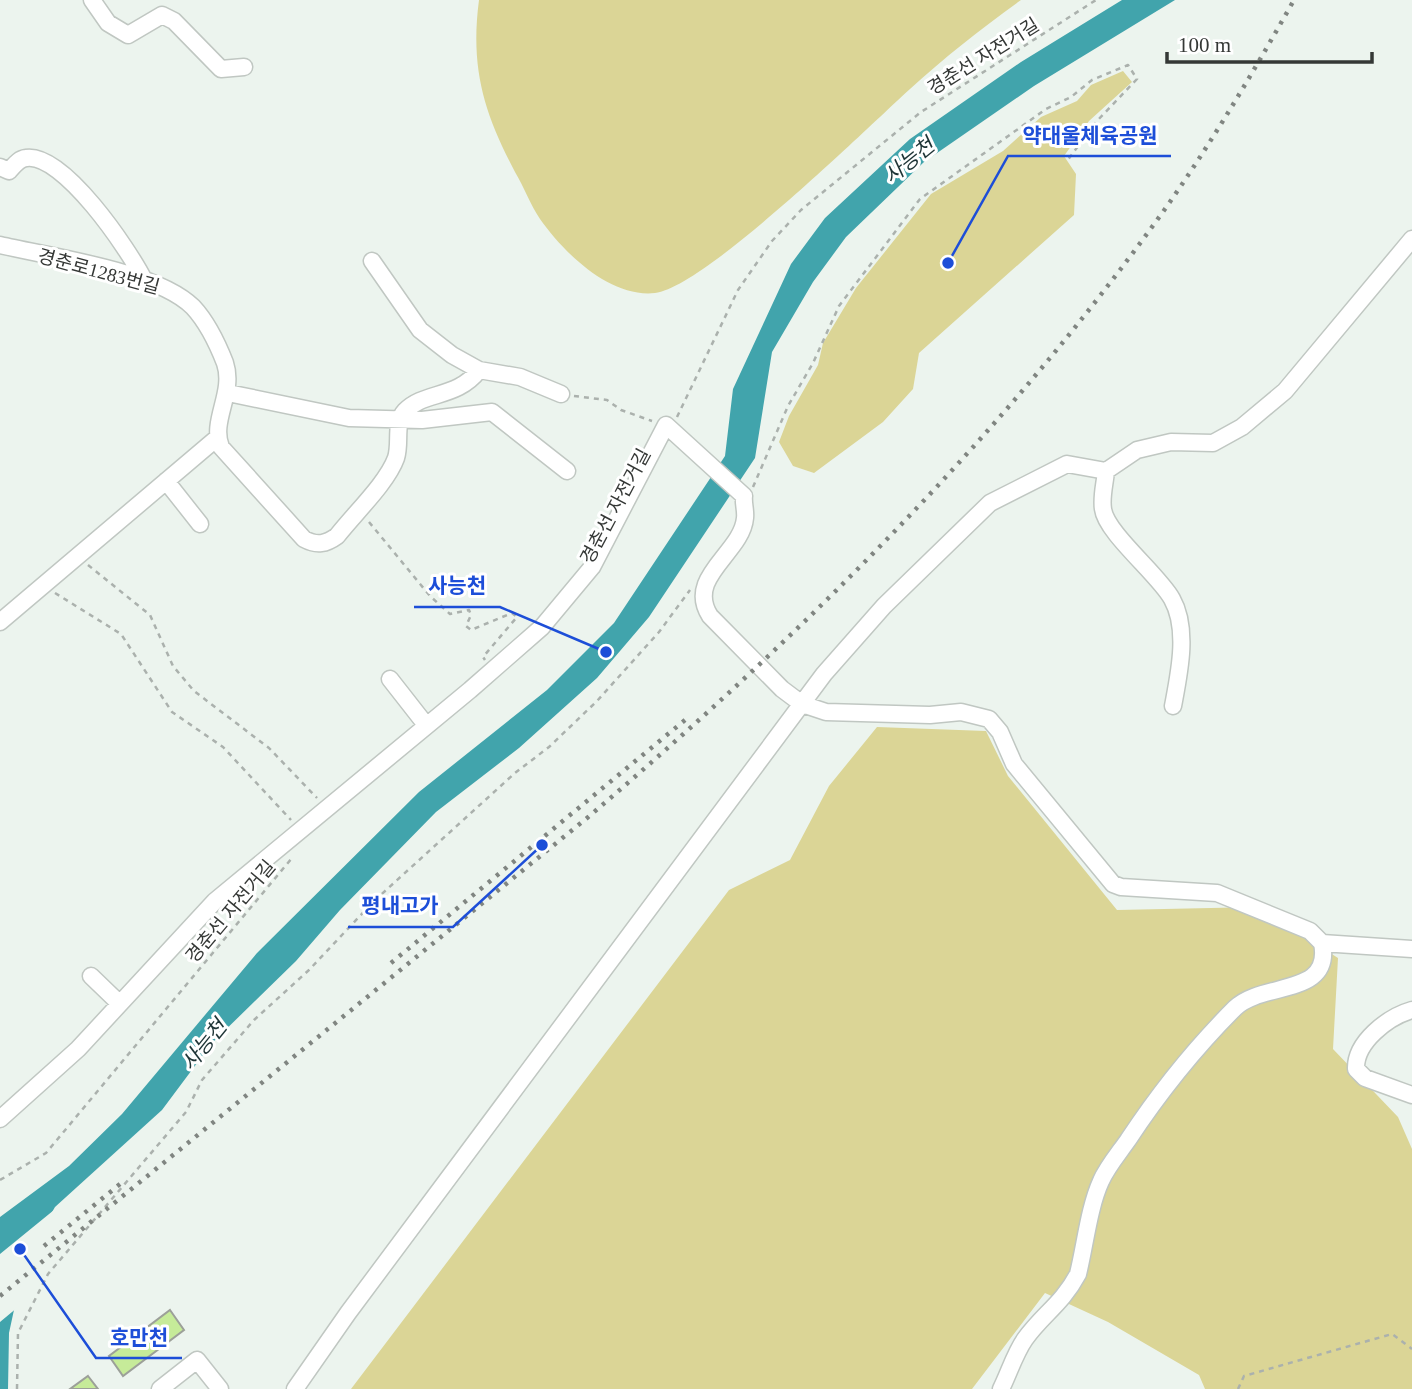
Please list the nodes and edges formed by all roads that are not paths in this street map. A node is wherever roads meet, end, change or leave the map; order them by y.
1 (92, 0) edge
2 (244, 67) dead end
3 (0, 167) edge
4 (1412, 239) edge
5 (0, 245) edge
6 (372, 261) dead end
7 (144, 281) junction
8 (479, 370) junction
9 (228, 393) junction
10 (561, 394) road end
11 (399, 421) junction
12 (217, 438) junction
13 (567, 471) dead end
14 (1106, 471) junction
15 (166, 481) junction
16 (200, 524) dead end
17 (0, 622) edge
18 (390, 679) dead end
19 (802, 704) junction
20 (1173, 706) dead end
21 (426, 725) junction
22 (1322, 943) junction
23 (1412, 949) edge
24 (91, 976) dead end
25 (119, 1003) junction
26 (1412, 1010) edge
27 (1412, 1095) edge
28 (0, 1119) edge
29 (217, 1388) edge
30 (160, 1389) edge
31 (295, 1389) edge
32 (1001, 1389) edge

1 - 2 street
3 - 7 street
4 - 14 street
5 - 7 street, 경춘로1283번길
6 - 8 street
7 - 9 street, 경춘로1283번길
8 - 10 street
8 - 11 street
9 - 11 street
9 - 12 street, 경춘로1283번길
11 - 12 street
11 - 13 street
12 - 15 street
14 - 19 street
14 - 20 street
15 - 16 street
15 - 17 street
18 - 21 street
19 - 21 street
19 - 22 street
19 - 31 street
21 - 25 street
22 - 23 street
22 - 32 street
24 - 25 street
25 - 28 street
26 - 27 street
29 - 30 street

